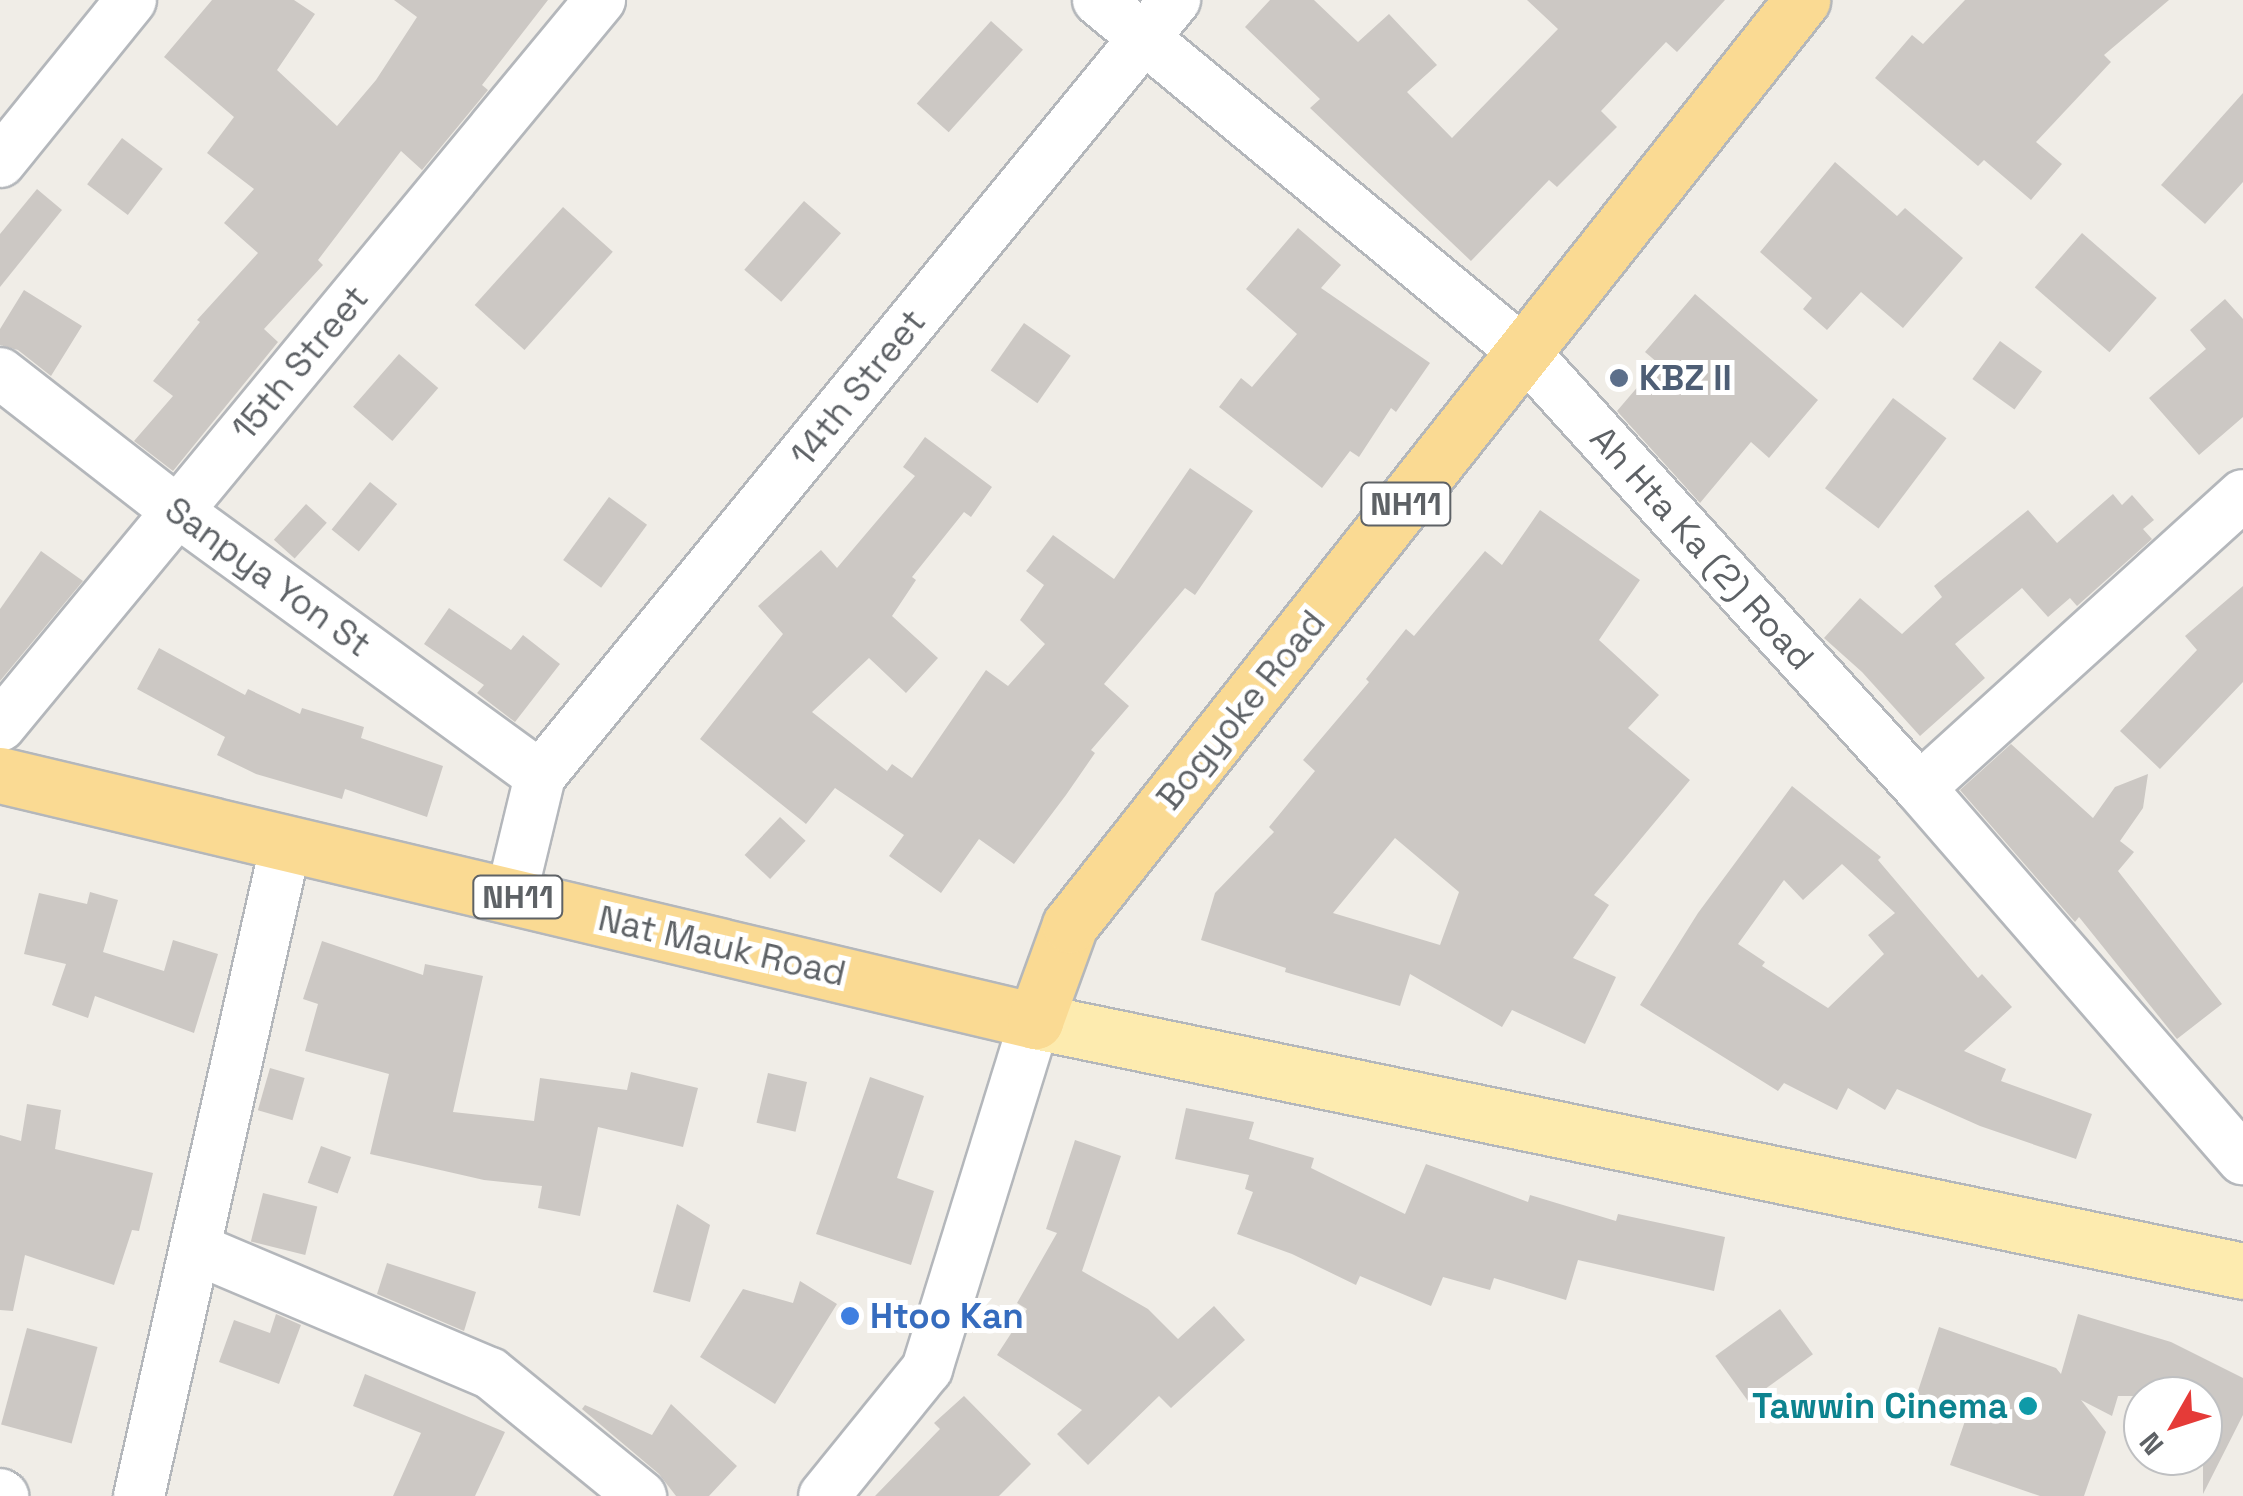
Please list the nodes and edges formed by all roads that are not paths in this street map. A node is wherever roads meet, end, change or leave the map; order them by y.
1 (131, 0) edge
2 (600, 0) edge
3 (1098, 0) edge
4 (1175, 0) edge
5 (1802, 0) edge
6 (1144, 38) junction
7 (0, 162) edge
8 (1526, 354) junction
9 (0, 373) edge
10 (2243, 495) edge
11 (178, 511) junction
12 (0, 726) edge
13 (0, 775) edge
14 (540, 776) junction
15 (1920, 788) junction
16 (286, 843) junction
17 (511, 896) junction
18 (1035, 1021) junction
19 (2243, 1160) edge
20 (196, 1249) junction
21 (2241, 1272) edge
22 (139, 1496) edge
23 (640, 1496) edge
24 (824, 1496) edge

1 - 7 street
2 - 11 street, 15th Street
3 - 6 street, Ah Hta Ka (2) Road
4 - 6 street, 14th Street
5 - 8 highway, Bogyoke Road / NH11
6 - 8 street, Ah Hta Ka (2) Road
6 - 14 street, 14th Street
8 - 15 street, Ah Hta Ka (2) Road
8 - 18 highway, Bogyoke Road / NH11
9 - 11 street, Sanpya Yon St
10 - 15 street
11 - 12 street, 15th Street
11 - 14 street, Sanpya Yon St
13 - 16 highway, Nat Mauk Road / NH11
14 - 17 street
15 - 19 street, Ah Hta Ka (2) Road
16 - 17 highway, Nat Mauk Road / NH11
16 - 20 street
17 - 18 highway, Nat Mauk Road / NH11
18 - 21 main road
18 - 24 street, Bogyoke Road
20 - 22 street
20 - 23 street

